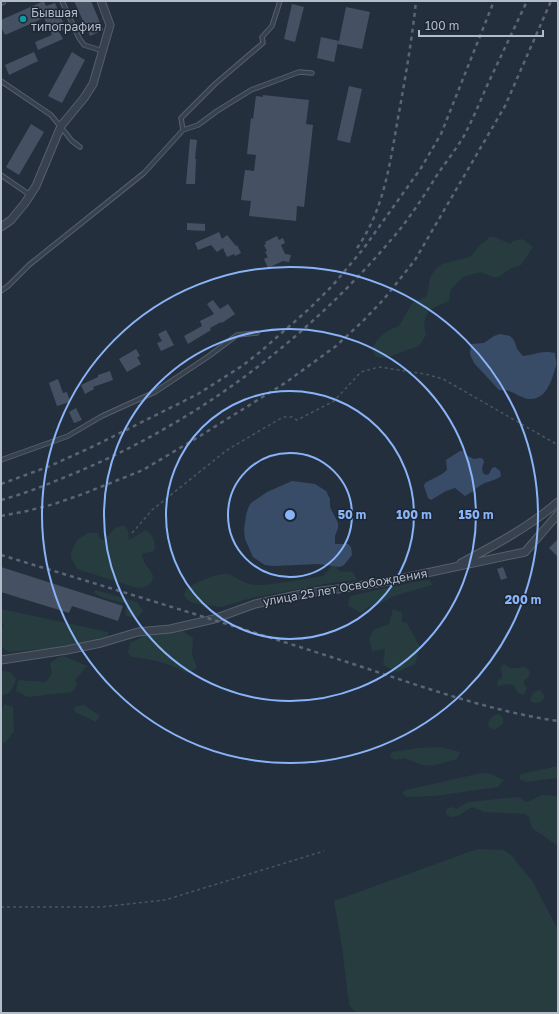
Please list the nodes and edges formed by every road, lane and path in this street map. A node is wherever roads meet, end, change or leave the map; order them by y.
1 (62, 1) edge
2 (101, 1) edge
3 (280, 1) edge
4 (103, 51) junction
5 (312, 73) dead end
6 (1, 81) edge
7 (61, 126) junction
8 (183, 130) junction
9 (80, 147) dead end
10 (1, 175) edge
11 (30, 195) junction
12 (1, 227) edge
13 (1, 291) edge
14 (257, 333) dead end
15 (558, 445) edge
16 (1, 460) edge
17 (558, 502) edge
18 (558, 514) edge
19 (132, 533) dead end
20 (454, 567) junction
21 (1, 660) edge
22 (324, 851) dead end
23 (1, 907) edge

1 - 4 lane
2 - 4 street
3 - 8 lane
4 - 7 street
5 - 8 lane
6 - 7 lane
7 - 9 lane
7 - 11 street
8 - 13 lane
10 - 11 lane
11 - 12 street
14 - 16 lane
15 - 19 path
17 - 20 street
18 - 20 street, улица 25 лет Освобождения
20 - 21 street, улица 25 лет Освобождения
22 - 23 path

